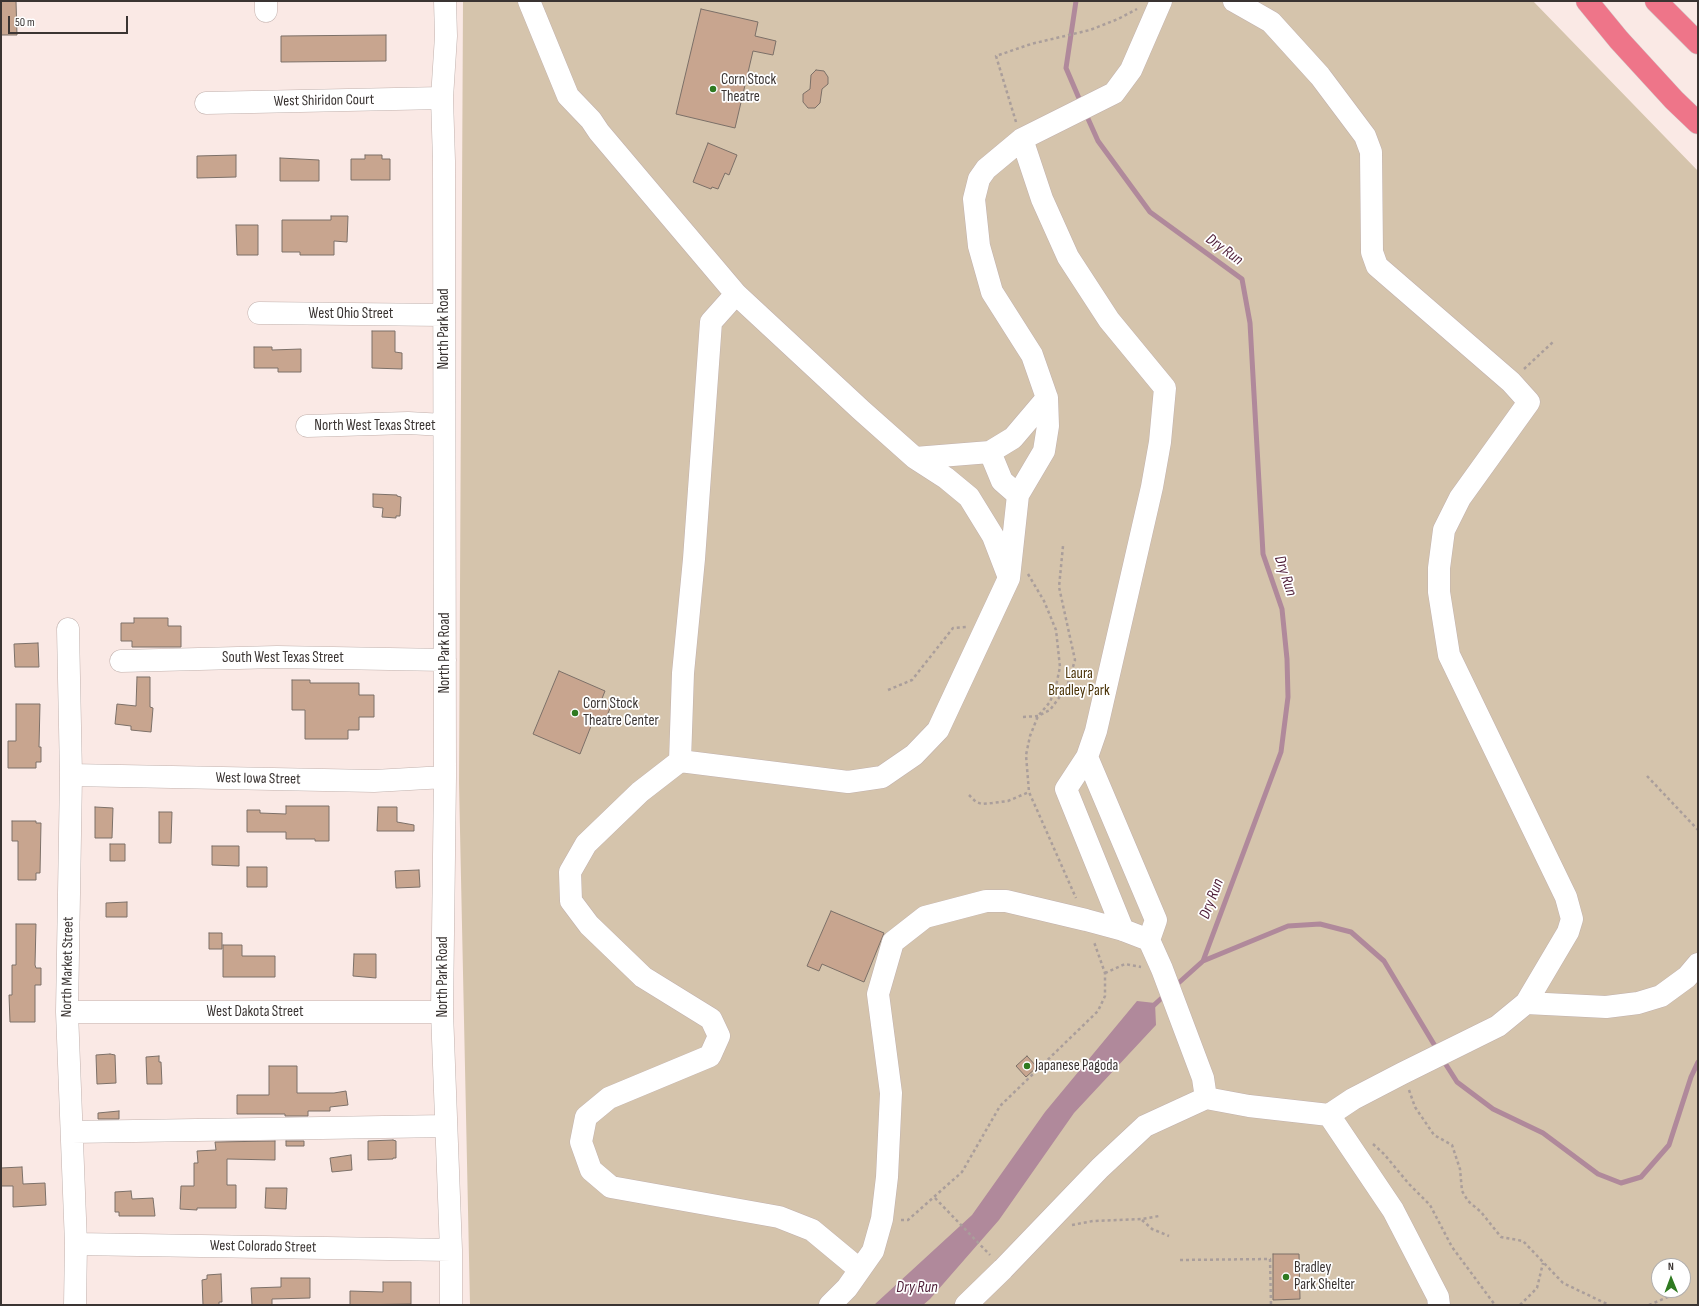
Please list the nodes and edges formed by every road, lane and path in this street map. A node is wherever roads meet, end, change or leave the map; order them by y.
1 (445, 1) edge
2 (529, 1) edge
3 (1161, 1) edge
4 (1234, 1) edge
5 (1587, 1) edge
6 (1656, 1) edge
7 (1138, 8) dead end
8 (1698, 44) edge
9 (442, 98) junction
10 (206, 103) dead end
11 (1698, 123) edge
12 (1022, 139) junction
13 (736, 294) junction
14 (259, 313) dead end
15 (444, 315) junction
16 (1553, 342) dead end
17 (1511, 382) junction
18 (1047, 398) junction
19 (444, 425) junction
20 (307, 426) dead end
21 (990, 452) junction
22 (915, 458) junction
23 (1018, 495) junction
24 (1063, 546) dead end
25 (1018, 576) junction
26 (986, 627) junction
27 (68, 629) dead end
28 (445, 660) junction
29 (121, 661) dead end
30 (888, 690) dead end
31 (1038, 716) junction
32 (1023, 718) dead end
33 (1087, 757) junction
34 (680, 761) junction
35 (71, 775) junction
36 (1647, 776) dead end
37 (445, 777) junction
38 (1029, 792) junction
39 (968, 796) dead end
40 (1698, 830) edge
41 (1086, 920) junction
42 (1123, 930) junction
43 (1149, 940) junction
44 (1698, 964) edge
45 (1152, 968) junction
46 (1105, 973) junction
47 (1526, 1003) junction
48 (67, 1012) junction
49 (442, 1012) junction
50 (1406, 1080) junction
51 (1206, 1098) junction
52 (1329, 1115) junction
53 (446, 1126) junction
54 (72, 1132) junction
55 (1371, 1142) dead end
56 (935, 1198) junction
57 (1159, 1216) dead end
58 (882, 1219) junction
59 (1142, 1219) junction
60 (1067, 1227) dead end
61 (1169, 1236) dead end
62 (76, 1244) junction
63 (451, 1250) junction
64 (987, 1253) dead end
65 (1180, 1260) dead end
66 (1543, 1263) junction
67 (860, 1269) junction
68 (1666, 1298) edge
69 (75, 1305) edge
70 (451, 1305) edge
71 (830, 1305) edge
72 (966, 1305) edge
73 (1270, 1305) edge
74 (1439, 1305) edge
75 (1495, 1305) edge
76 (1520, 1305) edge
77 (1609, 1305) edge
78 (1649, 1305) edge

1 - 9 street, North Park Road
2 - 13 street
3 - 12 street
4 - 17 street
5 - 11 highway
6 - 8 highway
7 - 12 path
9 - 10 street, West Shiridon Court
9 - 15 street, North Park Road
12 - 18 street
12 - 33 street
13 - 22 street
13 - 34 street
14 - 15 street, West Ohio Street
15 - 19 street, North Park Road
16 - 17 path
17 - 47 street
18 - 21 street
18 - 23 street
19 - 20 street, North West Texas Street
19 - 28 street, North Park Road
21 - 22 street
21 - 23 street
22 - 25 street
23 - 25 street
24 - 31 path
25 - 26 street
25 - 31 path
26 - 30 path
26 - 34 street
27 - 35 street, North Market Street
28 - 29 street, South West Texas Street
28 - 37 street, North Park Road
31 - 32 path
31 - 38 path
33 - 42 street
33 - 43 street
34 - 67 street
35 - 37 street, West Iowa Street
35 - 48 street, North Market Street
36 - 40 path
37 - 49 street, North Park Road
38 - 39 path
38 - 41 path
41 - 42 street
41 - 46 path
41 - 58 street
42 - 43 street
43 - 45 street
44 - 47 street
45 - 46 path
45 - 51 street
46 - 56 path
47 - 50 street
48 - 49 street, West Dakota Street
48 - 54 street, North Market Street
49 - 53 street, North Park Road
50 - 52 street
50 - 66 path
51 - 52 street
51 - 72 street
52 - 74 street
53 - 54 street
53 - 63 street, North Park Road
54 - 62 street, North Market Street
55 - 75 path
56 - 58 path
56 - 64 path
57 - 59 path
58 - 67 street
59 - 60 path
59 - 61 path
62 - 63 street, West Colorado Street
62 - 69 street, North Market Street
63 - 70 street, North Park Road
65 - 73 path
66 - 76 path
66 - 77 path
67 - 71 street
68 - 78 path

